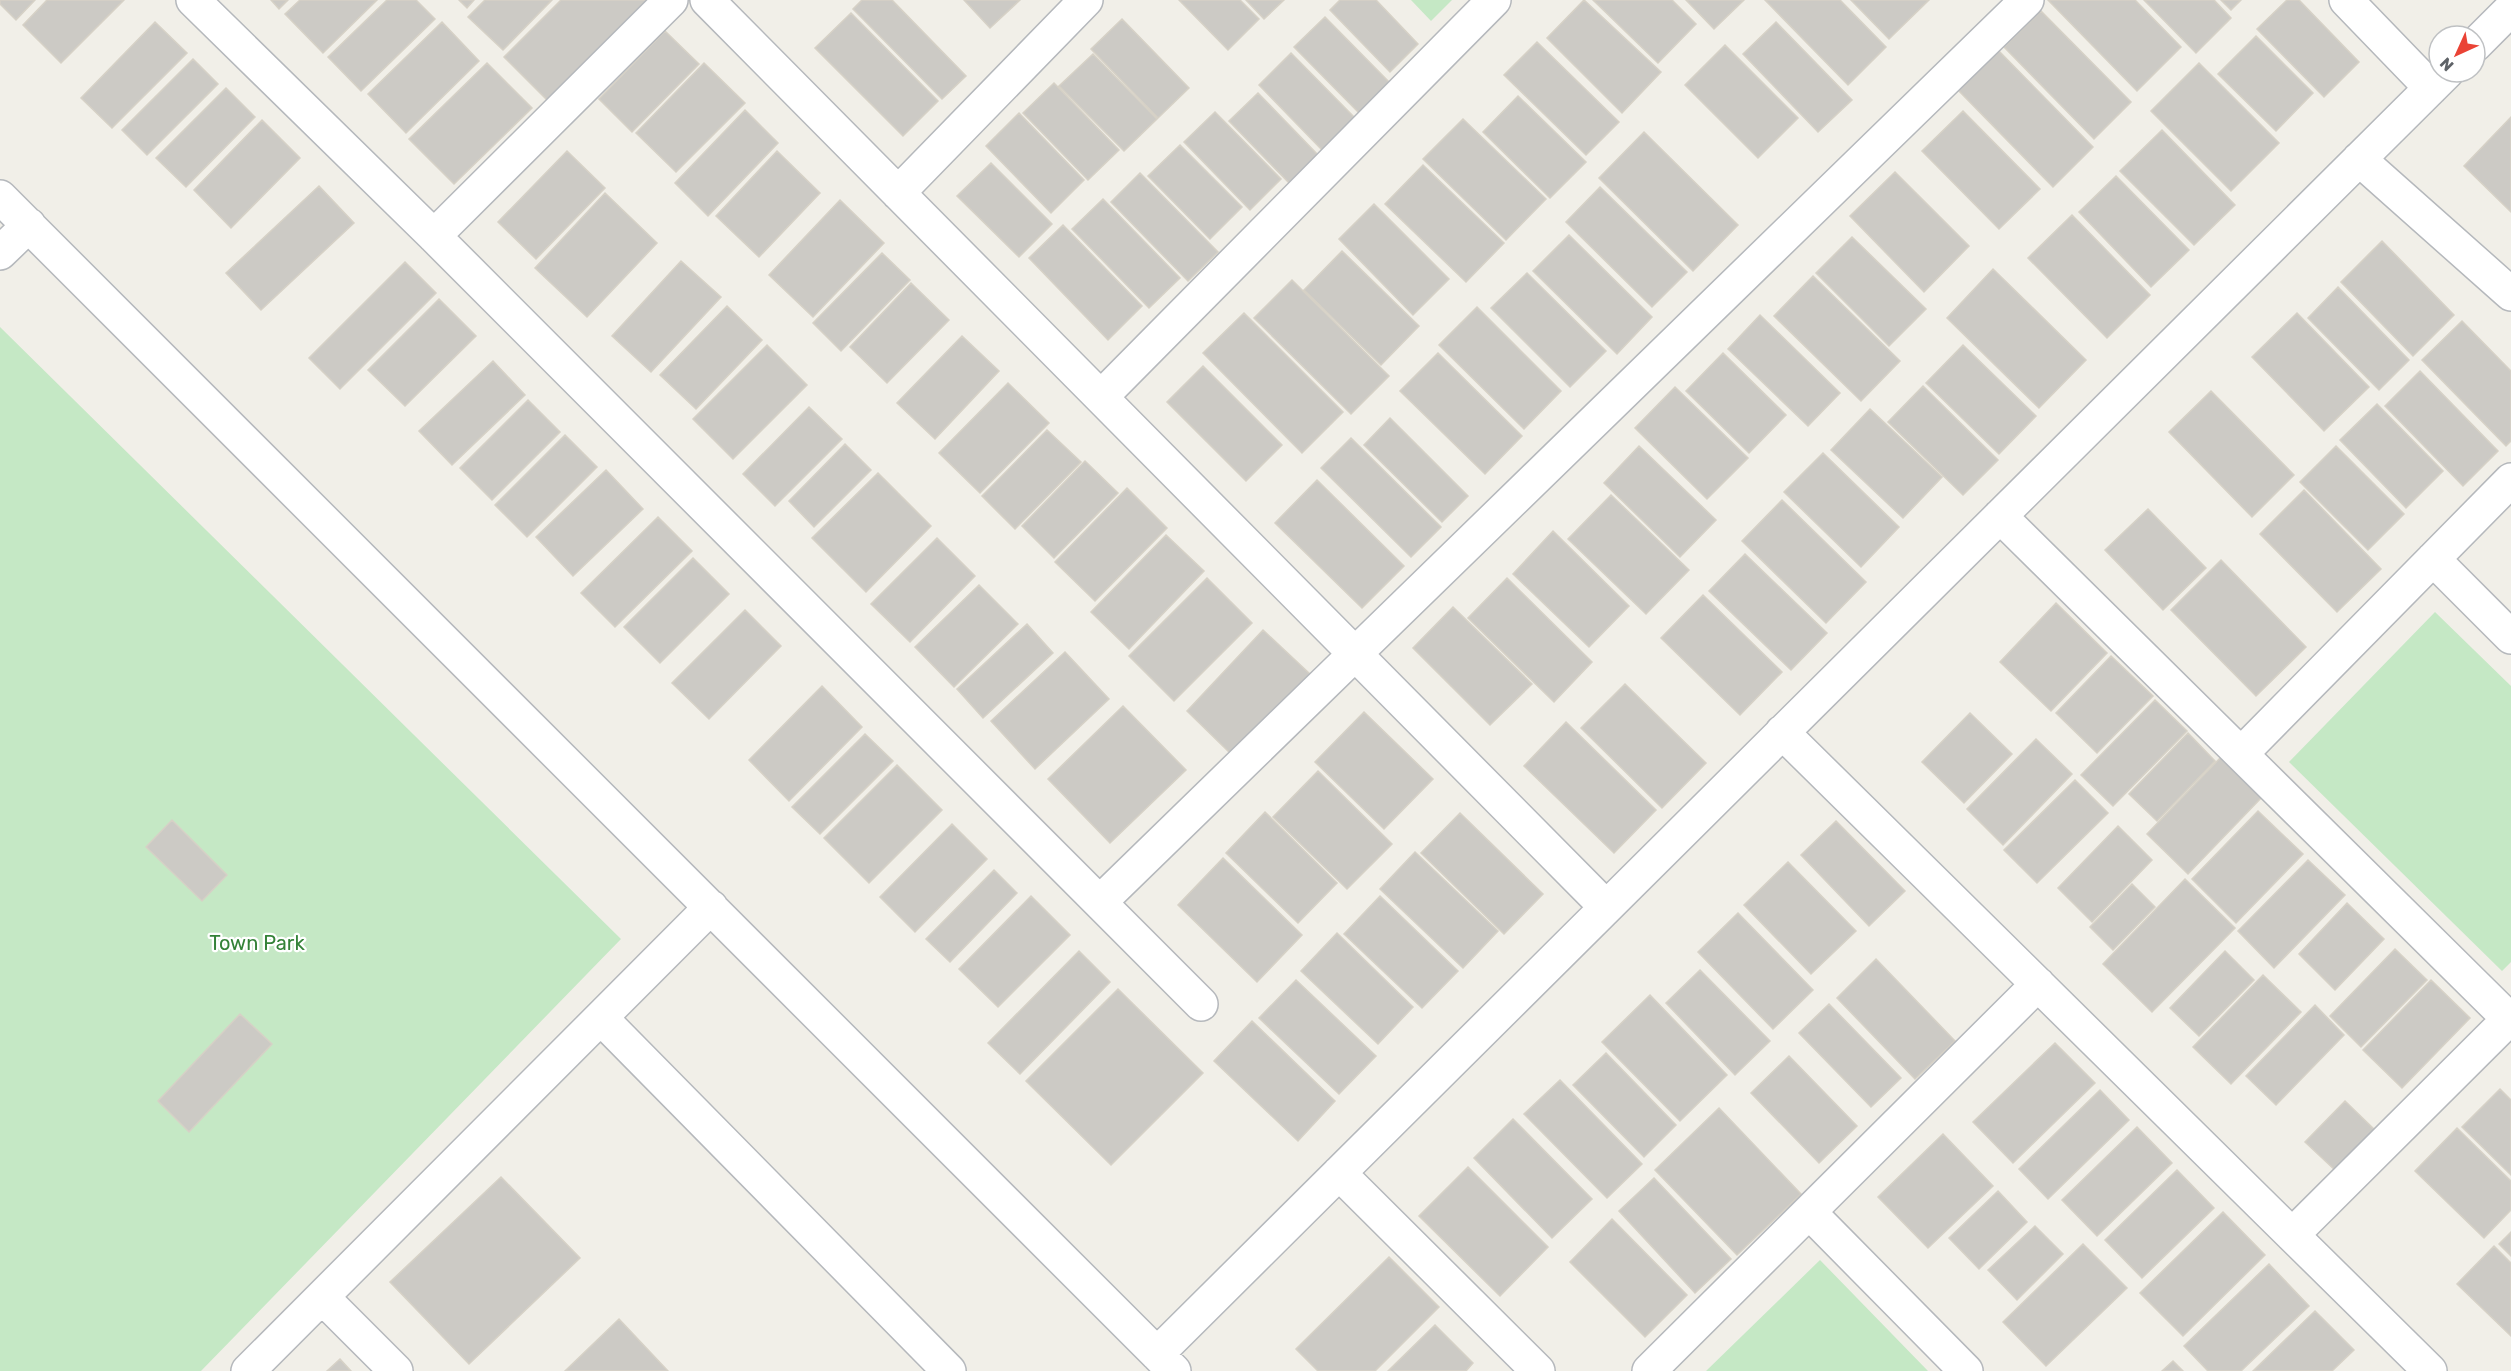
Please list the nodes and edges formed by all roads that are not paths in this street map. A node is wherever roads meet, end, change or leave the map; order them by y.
1 (193, 0) edge
2 (671, 0) edge
3 (707, 0) edge
4 (1086, 0) edge
5 (1494, 0) edge
6 (2027, 0) edge
7 (2346, 0) edge
8 (2511, 9) edge
9 (2487, 33) edge
10 (2427, 70) edge
11 (2435, 84) edge
12 (2359, 159) junction
13 (898, 193) junction
14 (0, 197) edge
15 (29, 225) junction
16 (434, 236) junction
17 (0, 253) edge
18 (2511, 294) edge
19 (1101, 397) junction
20 (2511, 480) edge
21 (2001, 516) junction
22 (2433, 559) junction
23 (2511, 637) edge
24 (1355, 654) junction
25 (1782, 732) junction
26 (2241, 754) junction
27 (1100, 902) junction
28 (1606, 907) junction
29 (711, 908) junction
30 (2038, 984) junction
31 (1202, 1004) dead end
32 (601, 1018) junction
33 (2510, 1018) edge
34 (1339, 1173) junction
35 (1809, 1212) junction
36 (2292, 1236) junction
37 (322, 1297) junction
38 (1166, 1362) edge
39 (248, 1371) edge
40 (396, 1371) edge
41 (949, 1371) edge
42 (1538, 1371) edge
43 (1649, 1371) edge
44 (1966, 1371) edge
45 (2430, 1371) edge

1 - 16 street
2 - 16 street
3 - 13 street
4 - 13 street
5 - 19 street
6 - 24 street
7 - 10 street
8 - 9 street
11 - 12 street
12 - 18 street
12 - 21 street
13 - 19 street
14 - 15 street
15 - 17 street
15 - 29 street
16 - 27 street
19 - 24 street
20 - 22 street
21 - 25 street
21 - 26 street
22 - 23 street
22 - 26 street
24 - 27 street
24 - 28 street
25 - 28 street
25 - 30 street
26 - 33 street
27 - 31 street
28 - 34 street
29 - 32 street
29 - 38 street
30 - 35 street
30 - 36 street
32 - 37 street
32 - 41 street
33 - 36 street
34 - 38 street
34 - 42 street
35 - 43 street
35 - 44 street
36 - 45 street
37 - 39 street
37 - 40 street

